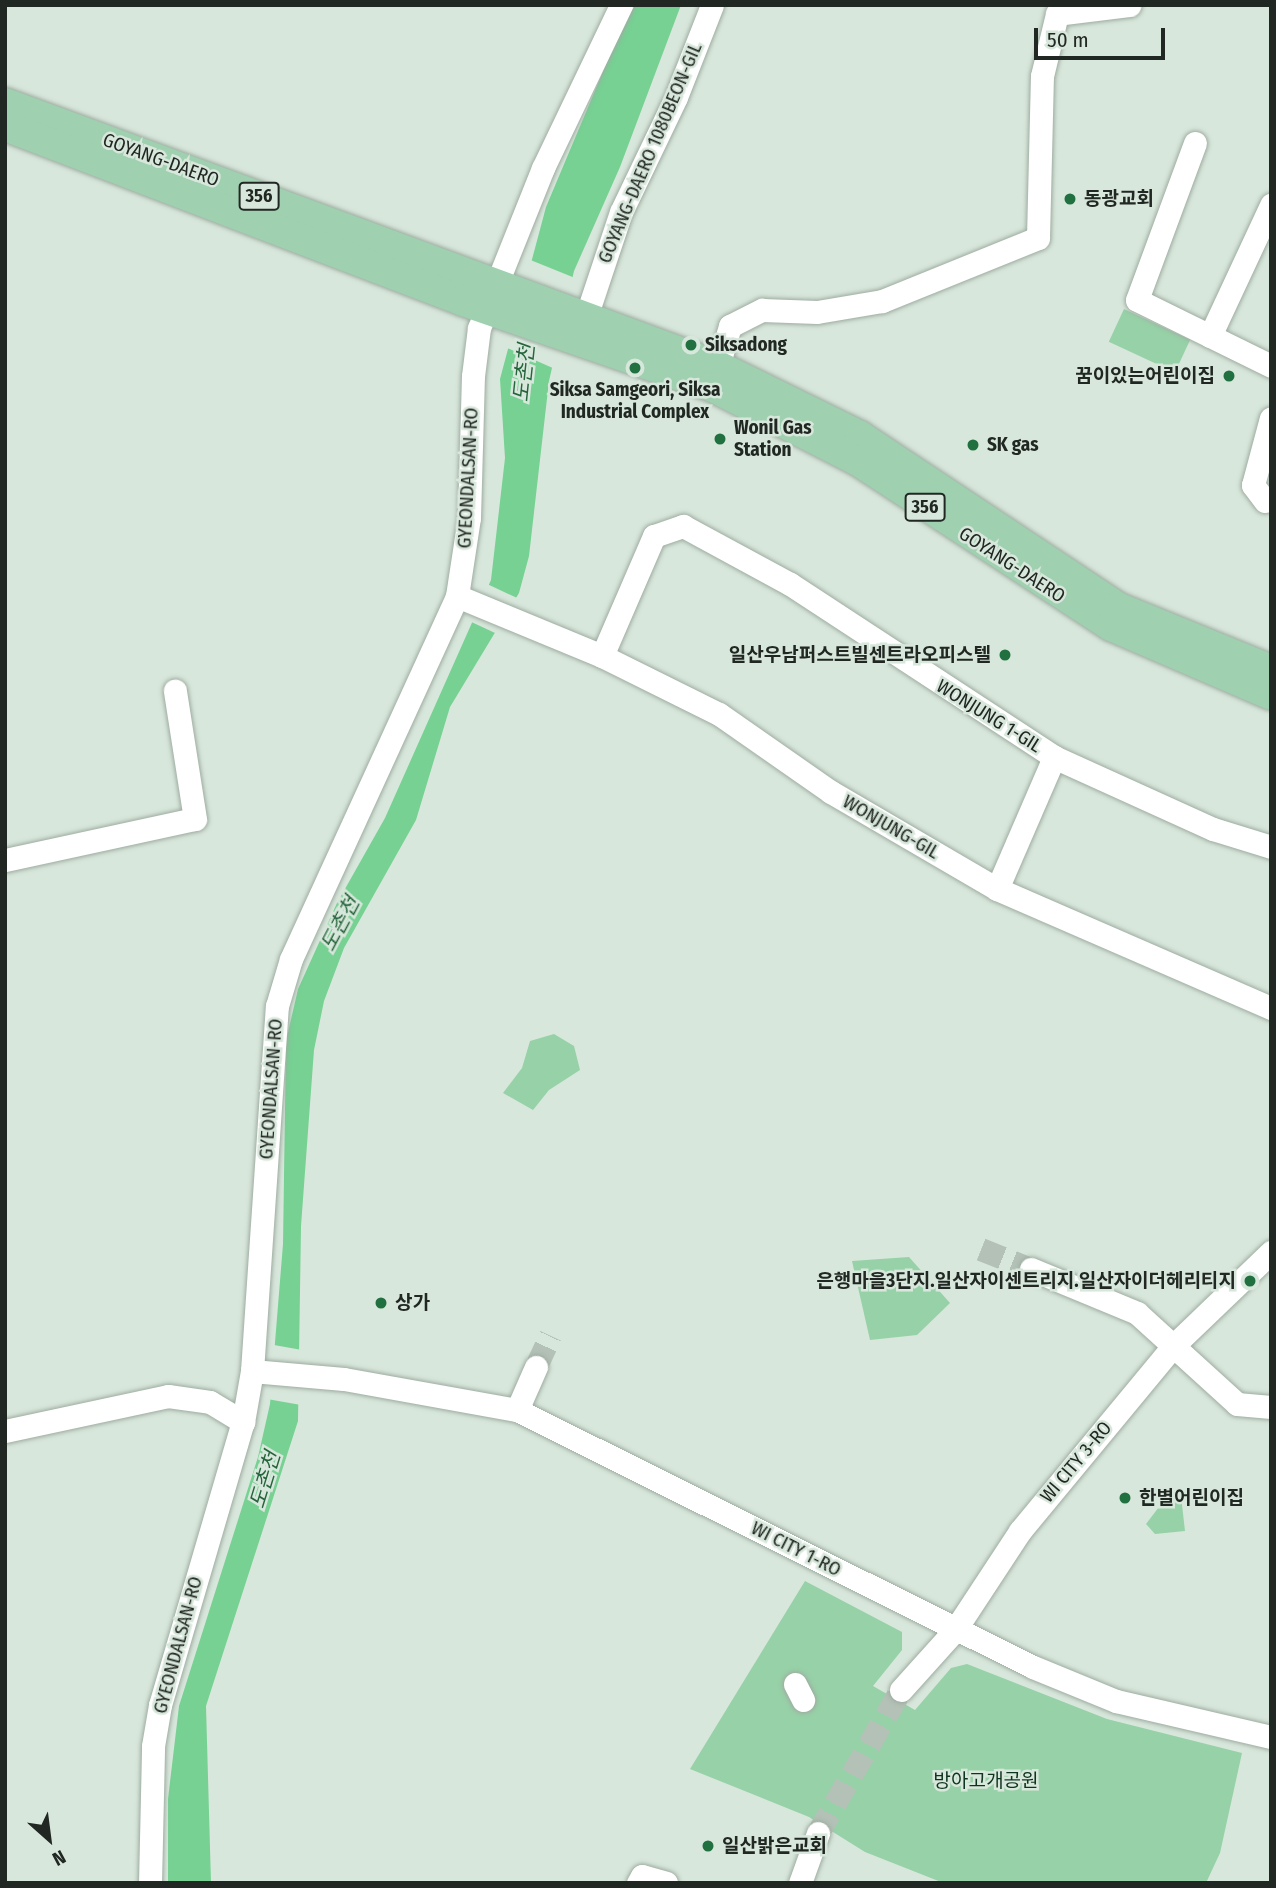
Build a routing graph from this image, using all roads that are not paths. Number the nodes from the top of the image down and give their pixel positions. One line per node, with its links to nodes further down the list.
1 (621, 5): 7 (street, GYEONDALSAN-RO)
2 (712, 5): 8 (street, GOYANG-DAERO 1080BEON-GIL)
3 (1129, 5): 10 (street)
4 (6, 108): 7 (main road, GOYANG-DAERO / 356)
5 (1195, 143): 9 (street)
6 (1271, 205): 9 (street)
7 (500, 299): 8 (main road, 356); 14 (street, GYEONDALSAN-RO)
8 (577, 327): 10 (main road, GOYANG-DAERO); 18 (main road, GOYANG-DAERO / 356)
9 (1210, 336): 11 (street)
10 (718, 366): 16 (main road, GOYANG-DAERO)
11 (1271, 366)
12 (1271, 418): 13 (street)
13 (1265, 501)
14 (464, 598): 15 (street, WONJUNG-GIL); 28 (street, GYEONDALSAN-RO)
15 (602, 656): 19 (street, WONJUNG 1-GIL); 22 (street, WONJUNG-GIL)
16 (1271, 670)
17 (175, 691): 21 (street)
18 (1271, 695)
19 (1054, 757): 20 (street, WONJUNG 1-GIL); 22 (street)
20 (1271, 847)
21 (5, 860)
22 (997, 889): 23 (street, WONJUNG-GIL)
23 (1271, 1008)
24 (1271, 1252): 26 (street, WI CITY 3-RO)
25 (1031, 1269): 26 (street)
26 (1173, 1346): 29 (street); 33 (street, WI CITY 3-RO)
27 (536, 1367): 30 (street)
28 (259, 1372): 30 (street, WI CITY 1-RO); 31 (street, GYEONDALSAN-RO)
29 (1269, 1405)
30 (517, 1410): 33 (street, WI CITY 1-RO)
31 (243, 1422): 32 (street); 37 (street, GYEONDALSAN-RO)
32 (5, 1431)
33 (955, 1630): 34 (street, WI CITY 3-RO); 35 (street, WI CITY 1-RO)
34 (901, 1690)
35 (1271, 1737)
36 (818, 1833): 40 (street)
37 (150, 1883)
38 (638, 1883): 39 (street)
39 (666, 1883)
40 (800, 1883)

